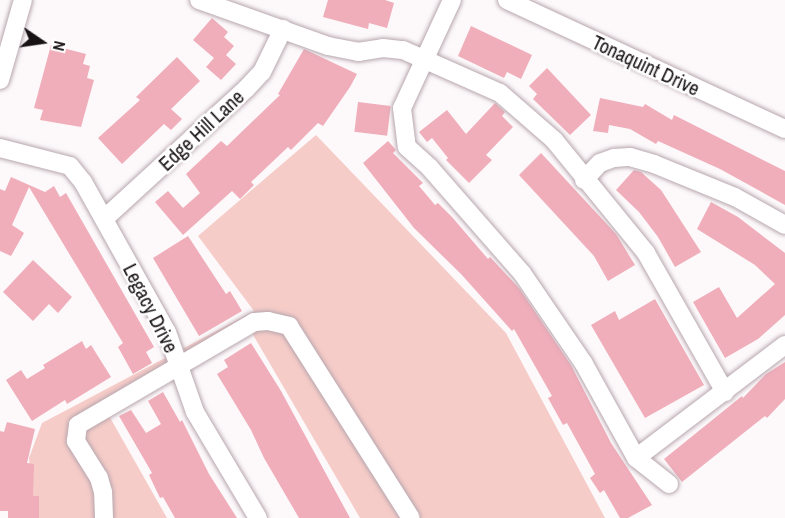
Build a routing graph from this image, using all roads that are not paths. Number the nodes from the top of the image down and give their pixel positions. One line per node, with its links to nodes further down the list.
1 (23, 0): 7 (street)
2 (199, 0): 5 (street)
3 (452, 0): 6 (street)
4 (507, 0): 8 (street, Tonaquint Drive)
5 (283, 29): 6 (street); 11 (street, Edge Hill Lane)
6 (424, 57): 10 (street); 16 (street)
7 (0, 80)
8 (785, 129)
9 (0, 148): 11 (street, Legacy Drive)
10 (584, 180): 12 (street); 15 (street)
11 (104, 219): 14 (street, Legacy Drive)
12 (785, 225)
13 (785, 345): 15 (street)
14 (179, 366): 18 (street); 19 (street, Legacy Drive); 20 (street)
15 (725, 392): 16 (street)
16 (636, 458): 17 (street)
17 (669, 484)
18 (104, 518)
19 (258, 518)
20 (411, 518)

